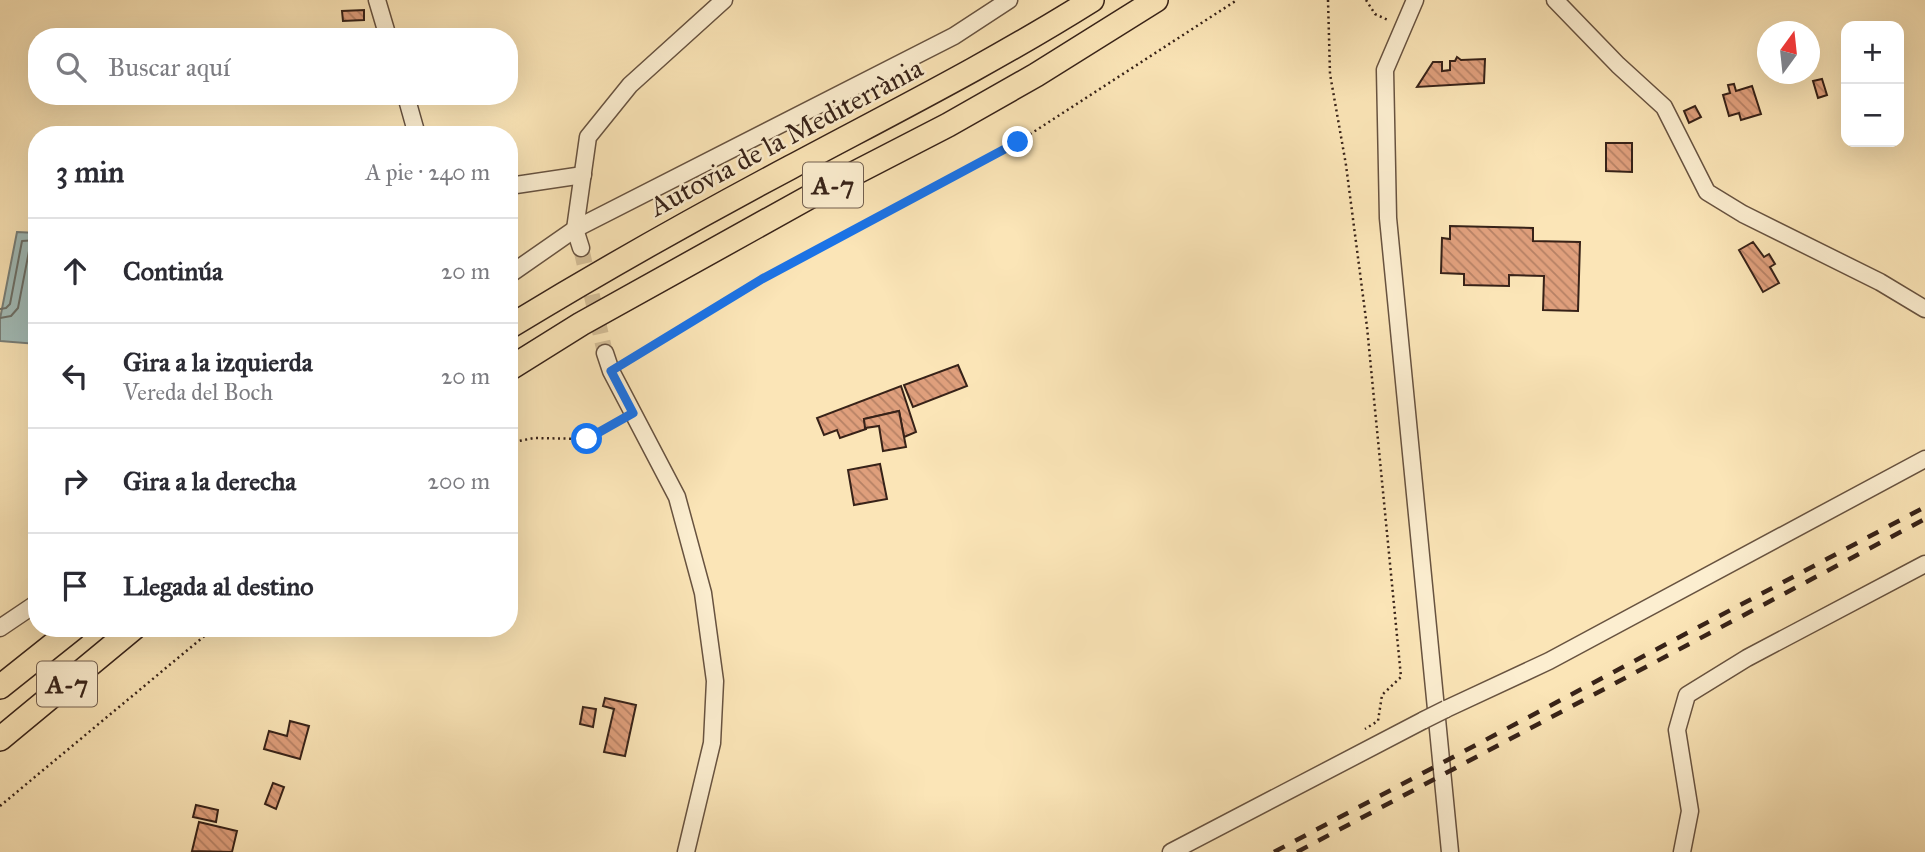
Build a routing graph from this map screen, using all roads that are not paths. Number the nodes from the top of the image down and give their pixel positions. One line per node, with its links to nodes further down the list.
1 (377, 0): 8 (street)
2 (724, 0): 11 (street)
3 (1009, 0): 13 (street)
4 (1092, 0): 17 (highway, Autovia de la Mediterrània / A-7)
5 (1156, 0): 19 (highway, A-7)
6 (1415, 0): 30 (street)
7 (1555, 0): 16 (street)
8 (385, 28)
9 (409, 105): 10 (street)
10 (414, 126)
11 (583, 175): 12 (street); 13 (street)
12 (518, 185)
13 (575, 229): 14 (street); 15 (street)
14 (580, 248)
15 (518, 269)
16 (1925, 309)
17 (518, 322)
18 (605, 353): 28 (street)
19 (518, 364)
20 (1925, 458): 29 (street, bridge)
21 (1925, 564): 31 (street)
22 (28, 609): 23 (street)
23 (0, 628)
24 (63, 637): 26 (highway, A-7)
25 (123, 637): 27 (highway, A-7)
26 (0, 687)
27 (0, 739)
28 (686, 852)
29 (1171, 852)
30 (1450, 852)
31 (1682, 852)

